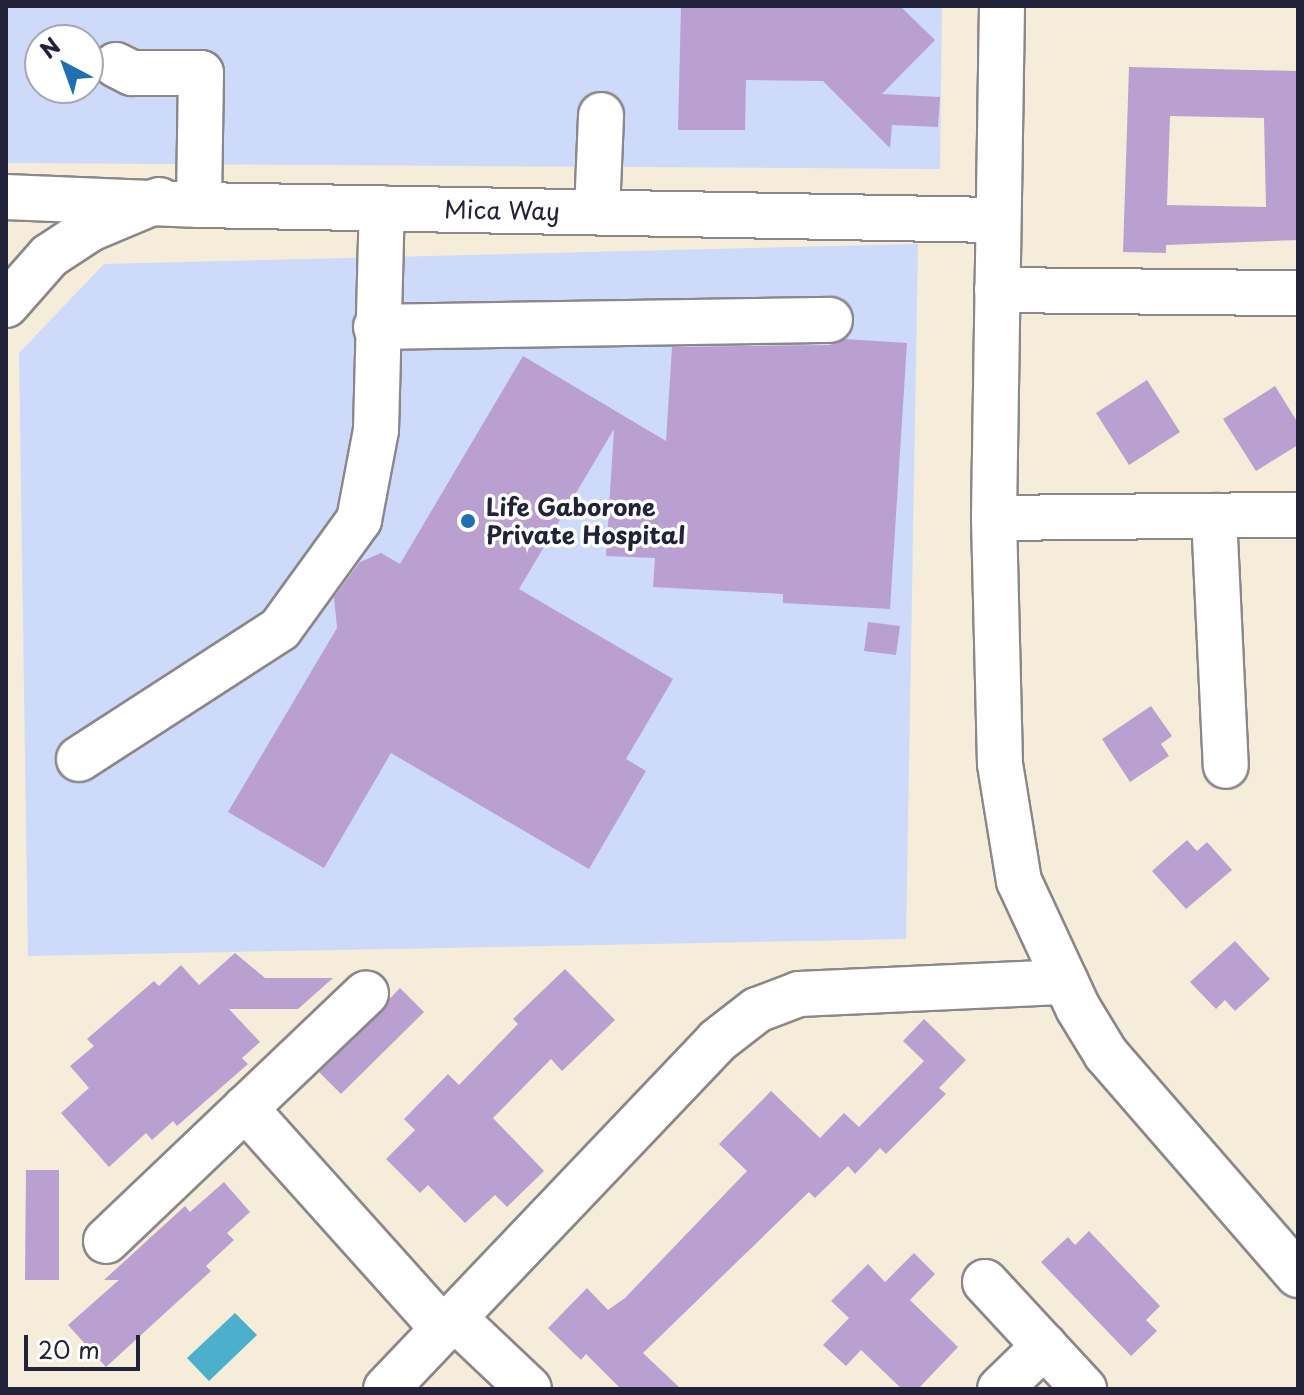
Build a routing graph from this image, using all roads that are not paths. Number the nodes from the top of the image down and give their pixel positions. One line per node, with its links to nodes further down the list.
1 (1002, 6): 8 (street)
2 (116, 65): 5 (street)
3 (601, 115): 7 (street)
4 (6, 197): 5 (street, Mica Way)
5 (179, 203): 6 (street, Mica Way); 11 (street)
6 (382, 208): 7 (street, Mica Way); 13 (street)
7 (597, 212): 8 (street, Mica Way)
8 (998, 220): 9 (street)
9 (997, 290): 10 (street); 16 (street)
10 (1298, 293)
11 (6, 305)
12 (830, 320): 13 (street)
13 (376, 327): 17 (street)
14 (1298, 515): 15 (street)
15 (1214, 516): 16 (street); 18 (street)
16 (994, 518): 19 (street)
17 (79, 759)
18 (1226, 766)
19 (1066, 982): 23 (street); 25 (street)
20 (366, 993): 21 (street)
21 (245, 1108): 22 (street); 25 (street)
22 (106, 1241)
23 (1298, 1275)
24 (985, 1282): 26 (street)
25 (448, 1324): 27 (street); 28 (street)
26 (1044, 1346): 29 (street); 30 (street)
27 (386, 1389)
28 (529, 1389)
29 (1000, 1389)
30 (1084, 1389)

